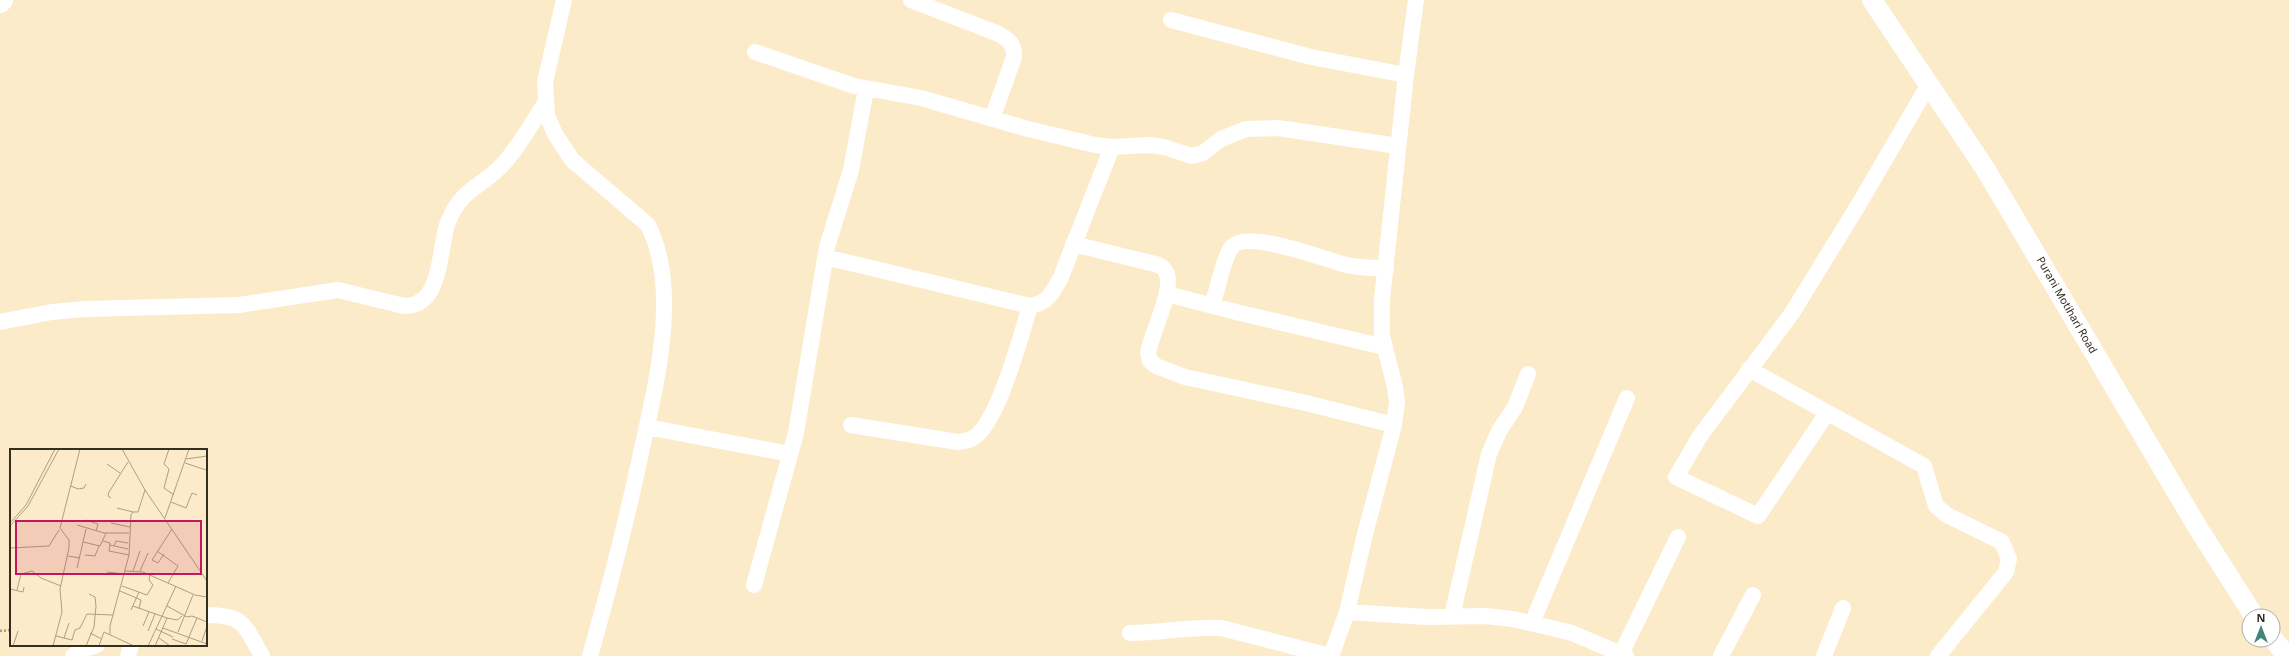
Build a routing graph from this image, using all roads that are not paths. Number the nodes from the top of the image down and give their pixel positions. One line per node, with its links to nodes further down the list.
1 (2, 0): 6 (highway)
2 (564, 0): 12 (street)
3 (911, 0): 13 (street)
4 (1416, 0): 9 (street)
5 (1872, 0): 10 (main road, Purani Motihari Road)
6 (0, 2)
7 (1171, 20): 9 (street)
8 (755, 52): 11 (street)
9 (1406, 75): 15 (street)
10 (1929, 84): 24 (street); 36 (main road, Purani Motihari Road)
11 (866, 89): 13 (street); 17 (street)
12 (545, 103): 22 (street); 30 (street)
13 (992, 118): 14 (street)
14 (1112, 146): 15 (street); 16 (street)
15 (1398, 146): 18 (street)
16 (1073, 244): 19 (street); 20 (street)
17 (825, 257): 20 (street); 31 (street)
18 (1386, 268): 21 (street); 23 (street)
19 (1167, 294): 21 (street); 29 (street)
20 (1030, 306): 28 (street)
21 (1212, 306): 23 (street)
22 (0, 322)
23 (1384, 346): 29 (street)
24 (1748, 369): 27 (street); 27 (street)
25 (1528, 374): 39 (street)
26 (1627, 398): 40 (street)
27 (1827, 413): 53 (street)
28 (851, 425)
29 (1394, 425): 37 (street)
30 (647, 427): 31 (street); 49 (street)
31 (790, 454): 33 (street)
32 (1678, 537): 45 (street)
33 (754, 585)
34 (1753, 595): 51 (street)
35 (1843, 608): 52 (street)
36 (2249, 608)
37 (1347, 612): 39 (street); 50 (street)
38 (207, 616): 48 (street)
39 (1452, 616): 40 (street)
40 (1532, 623): 45 (street)
41 (1130, 634): 50 (street)
42 (94, 646): 46 (street)
43 (131, 646): 47 (street)
44 (2280, 648): 54 (main road)
45 (1624, 655)
46 (73, 656)
47 (128, 656)
48 (262, 656)
49 (590, 656)
50 (1330, 656)
51 (1721, 656)
52 (1824, 656)
53 (1938, 656)
54 (2287, 656)

